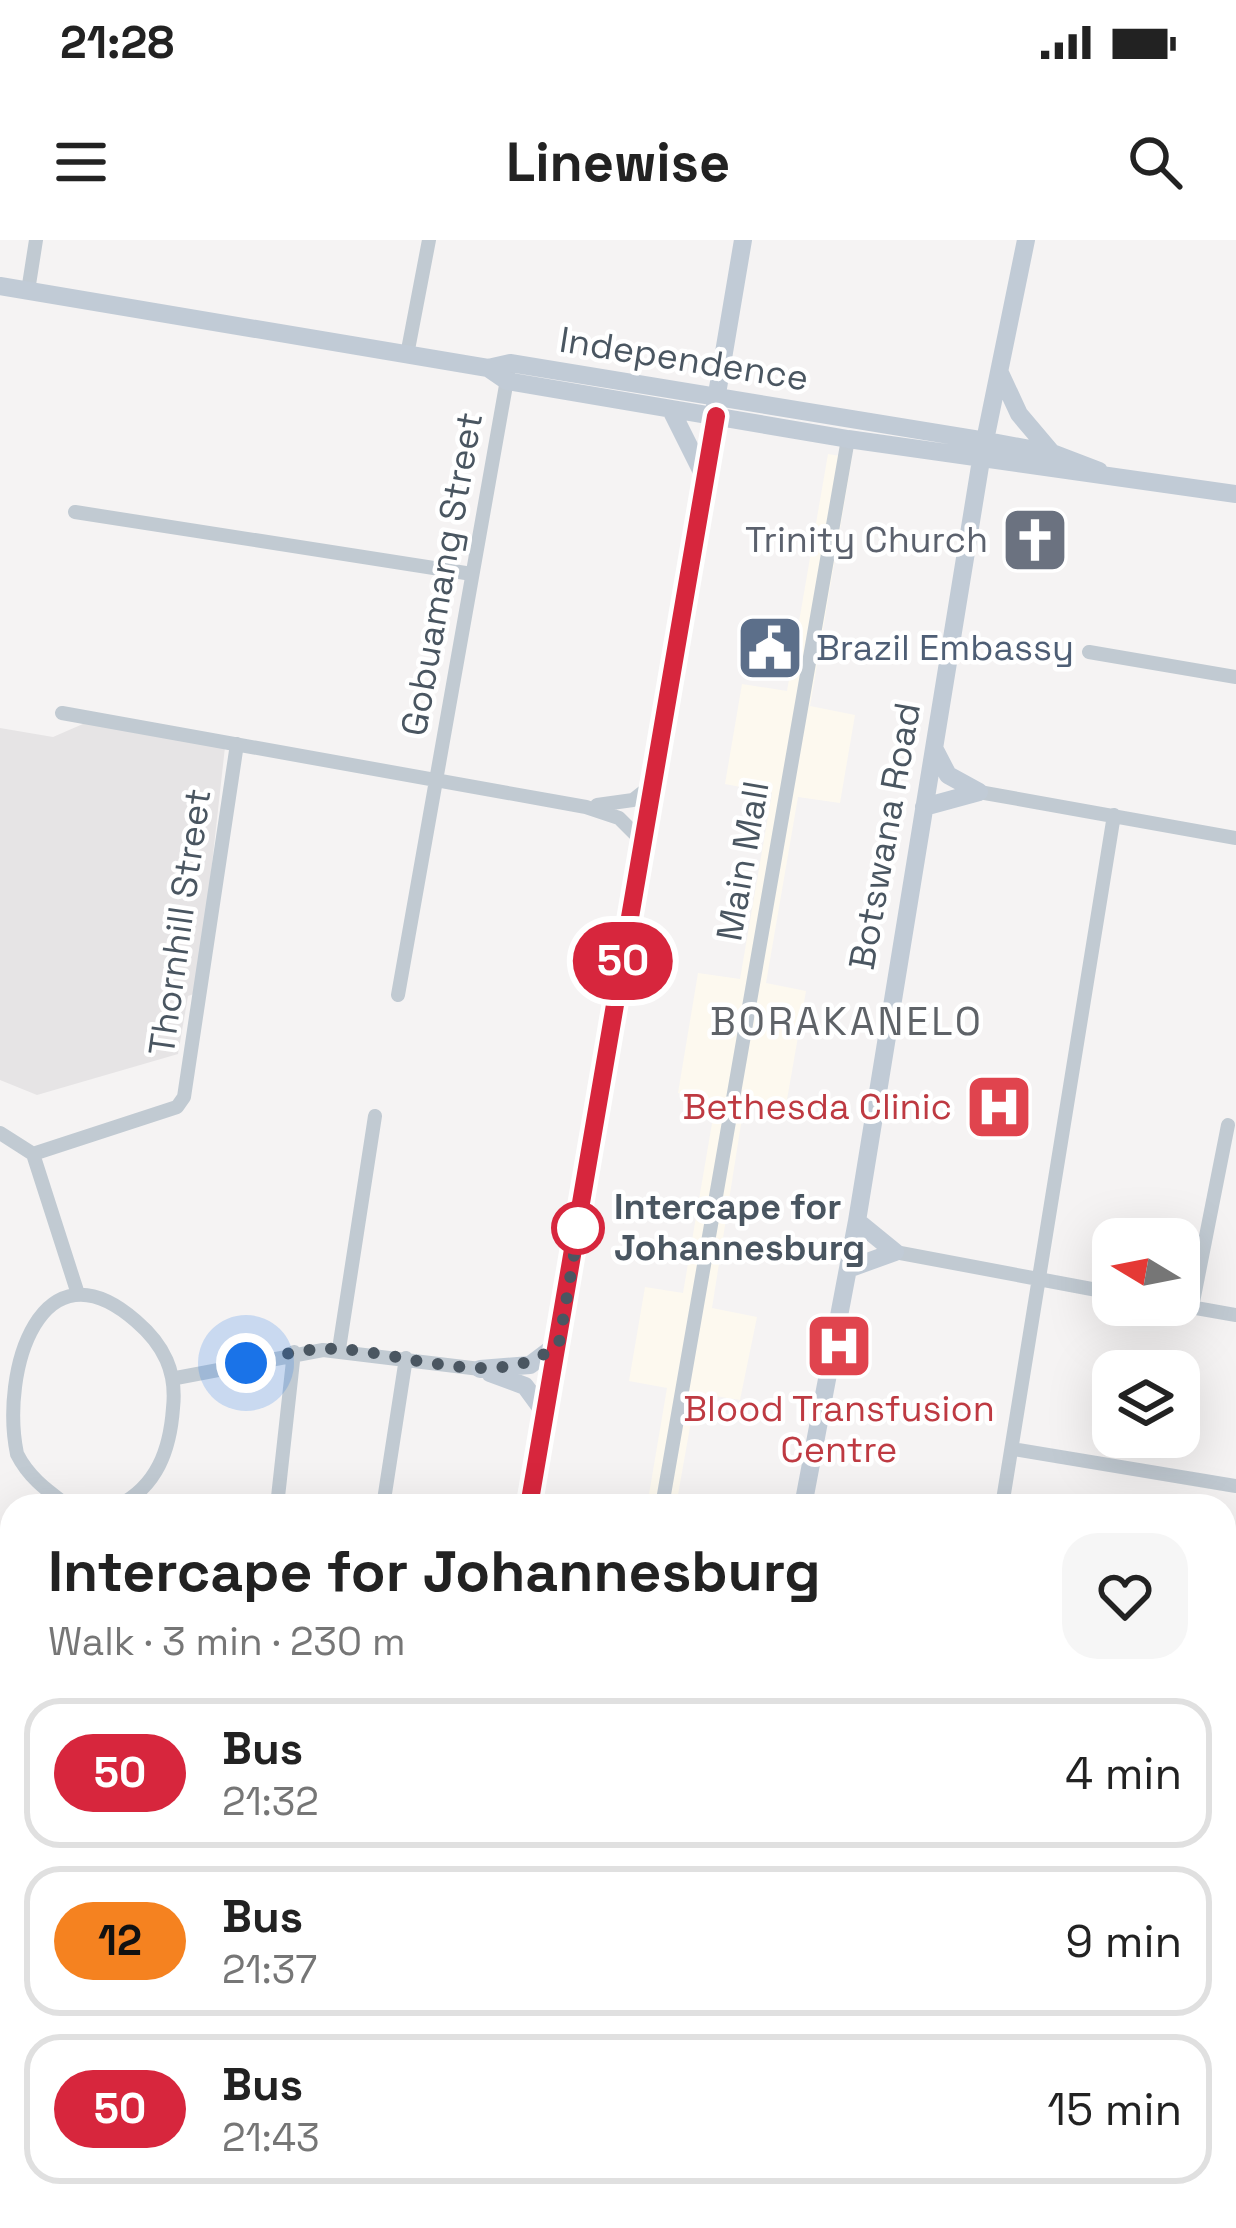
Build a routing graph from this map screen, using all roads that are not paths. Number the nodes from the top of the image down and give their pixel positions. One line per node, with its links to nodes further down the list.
1 (36, 240): 6 (street)
2 (428, 240): 7 (street)
3 (743, 240): 10 (main road)
4 (1026, 240): 9 (main road, Botswana Road)
5 (0, 286): 6 (main road)
6 (28, 291): 7 (main road)
7 (406, 355): 8 (main road, Independence)
8 (508, 372): 10 (main road, Independence); 11 (main road, Independence); 19 (street, Gobuamang Street)
9 (1000, 373): 13 (main road, Botswana Road); 14 (main road)
10 (717, 407): 11 (main road, Independence); 12 (main road, Independence); 13 (main road, Independence); 16 (main road)
11 (671, 410): 16 (main road)
12 (848, 440): 13 (main road, Independence); 62 (street, Main Mall)
13 (983, 450): 14 (main road, Independence); 15 (main road); 24 (main road, Botswana Road)
14 (1052, 453): 15 (main road, Independence)
15 (1099, 471): 17 (main road)
16 (704, 476): 26 (main road)
17 (1236, 494)
18 (75, 512): 19 (street)
19 (472, 574): 25 (street, Gobuamang Street)
20 (1089, 652): 21 (street)
21 (1236, 677)
22 (62, 713): 23 (street)
23 (237, 744): 25 (street); 37 (street, Thornhill Street)
24 (934, 750): 27 (main road); 29 (main road, Botswana Road)
25 (436, 778): 28 (street); 33 (street, Gobuamang Street)
26 (653, 784): 28 (street); 32 (main road)
27 (979, 792): 29 (main road); 30 (street)
28 (586, 807): 32 (street)
29 (924, 808): 38 (main road, Botswana Road)
30 (1114, 815): 31 (street); 42 (street)
31 (1236, 838)
32 (643, 842): 47 (main road)
33 (398, 995)
34 (376, 1116): 48 (street)
35 (1228, 1124): 39 (street)
36 (0, 1133): 37 (street)
37 (33, 1154): 44 (street)
38 (856, 1221): 40 (main road); 41 (main road, Botswana Road)
39 (1200, 1243)
40 (895, 1252): 41 (main road); 42 (street)
41 (848, 1269): 63 (main road, Botswana Road)
42 (1036, 1279): 43 (street); 55 (street)
43 (1092, 1289)
44 (78, 1294): 52 (street); 54 (street)
45 (1200, 1309): 46 (street)
46 (1236, 1315)
47 (559, 1343): 51 (main road); 53 (main road)
48 (339, 1349): 49 (street); 50 (street)
49 (294, 1352): 52 (street); 59 (street)
50 (406, 1358): 51 (street); 60 (street)
51 (480, 1369): 53 (main road)
52 (176, 1378): 58 (street)
53 (547, 1416): 61 (main road)
54 (4, 1419): 57 (street)
55 (1013, 1449): 56 (street); 64 (street)
56 (1236, 1486)
57 (52, 1494)
58 (140, 1494)
59 (278, 1494)
60 (385, 1494)
61 (531, 1494)
62 (664, 1494)
63 (805, 1494)
64 (1004, 1494)

